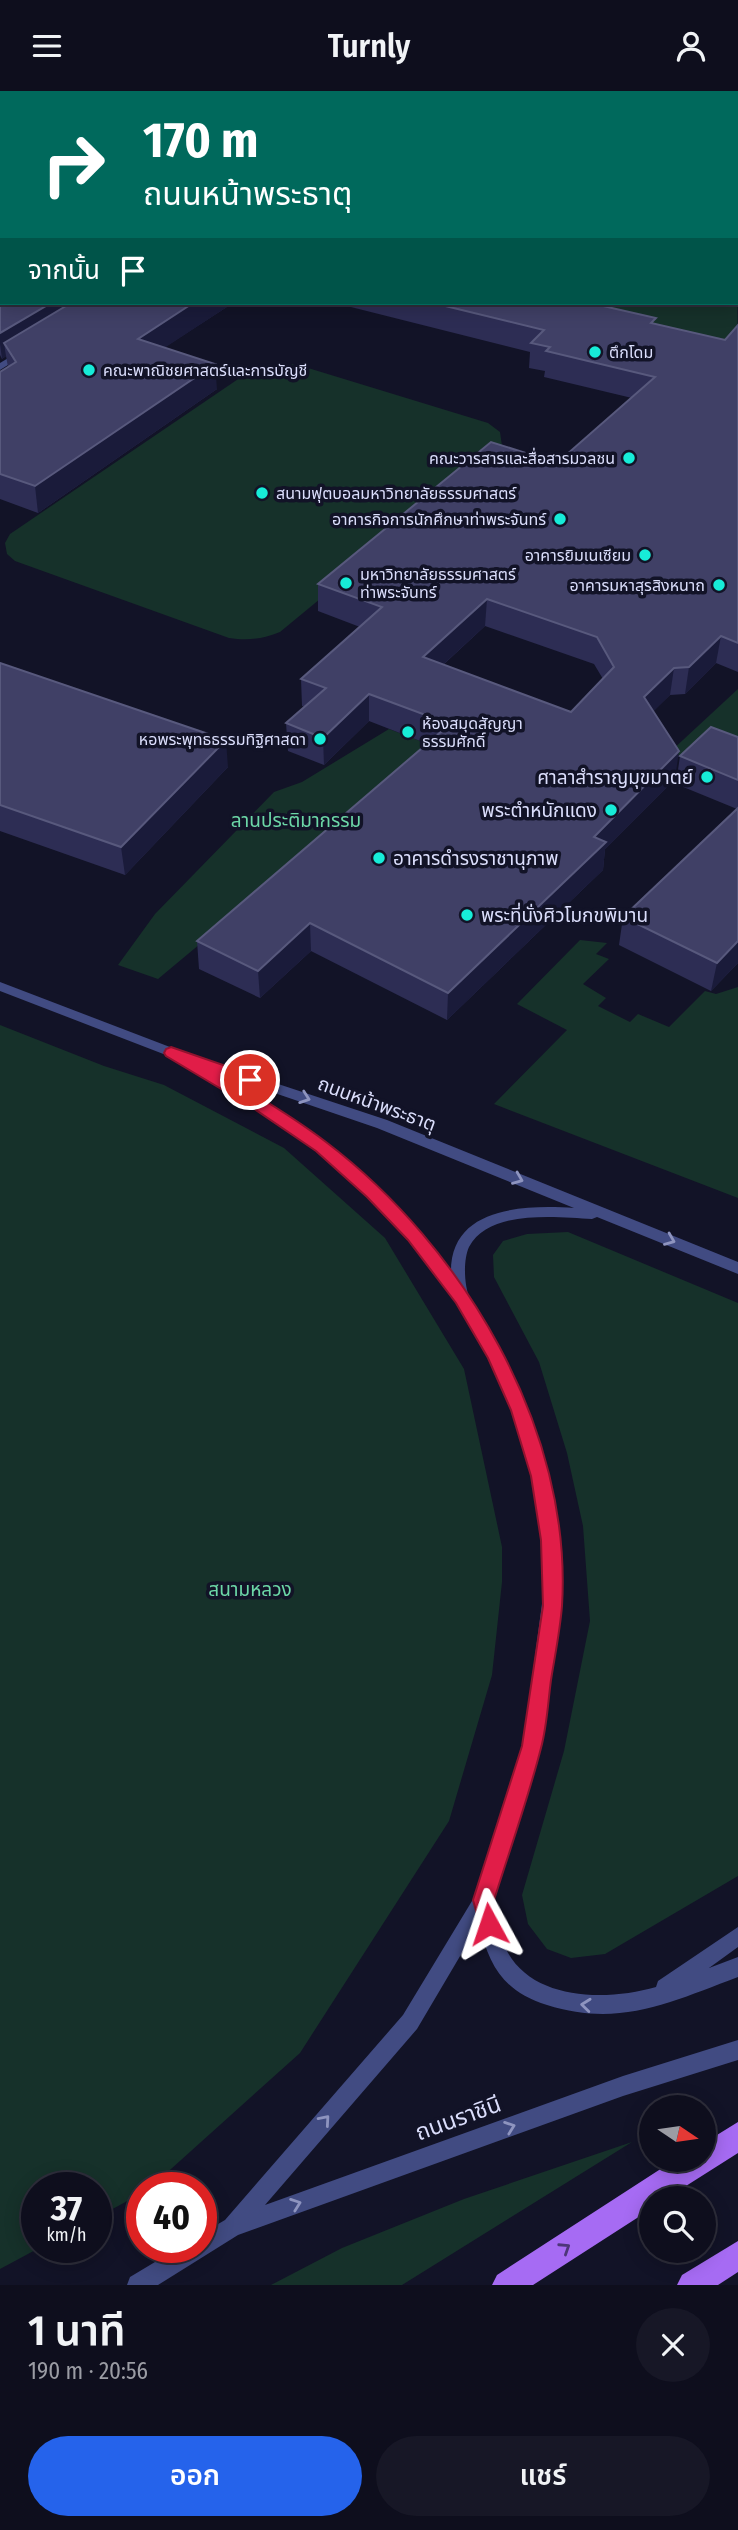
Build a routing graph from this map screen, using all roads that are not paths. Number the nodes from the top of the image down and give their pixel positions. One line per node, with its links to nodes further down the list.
1 (35, 346): 2 (street)
2 (0, 367)
3 (0, 986): 4 (street, ถนนหน้าพระธาตุ)
4 (171, 1053): 5 (street, ถนนหน้าพระธาตุ, one-way to 5); 7 (street)
5 (607, 1215): 6 (street, ถนนหน้าพระธาตุ, one-way to 6); 7 (street)
6 (738, 1268)
7 (462, 1298): 8 (street)
8 (484, 1900): 11 (street, one-way to 8); 16 (street, one-way to 8)
9 (738, 1936): 11 (street)
10 (738, 1968): 11 (street)
11 (653, 1997)
12 (738, 2050): 16 (street, ถนนราชินี, one-way to 12)
13 (738, 2136): 14 (main road)
14 (716, 2150)
15 (683, 2172): 21 (main road, one-way to 15)
16 (232, 2227): 17 (street, ถนนราชินี)
17 (217, 2236)
18 (738, 2255): 22 (main road)
19 (174, 2263): 20 (street, ถนนราชินี)
20 (138, 2285)
21 (507, 2285)
22 (692, 2285)

